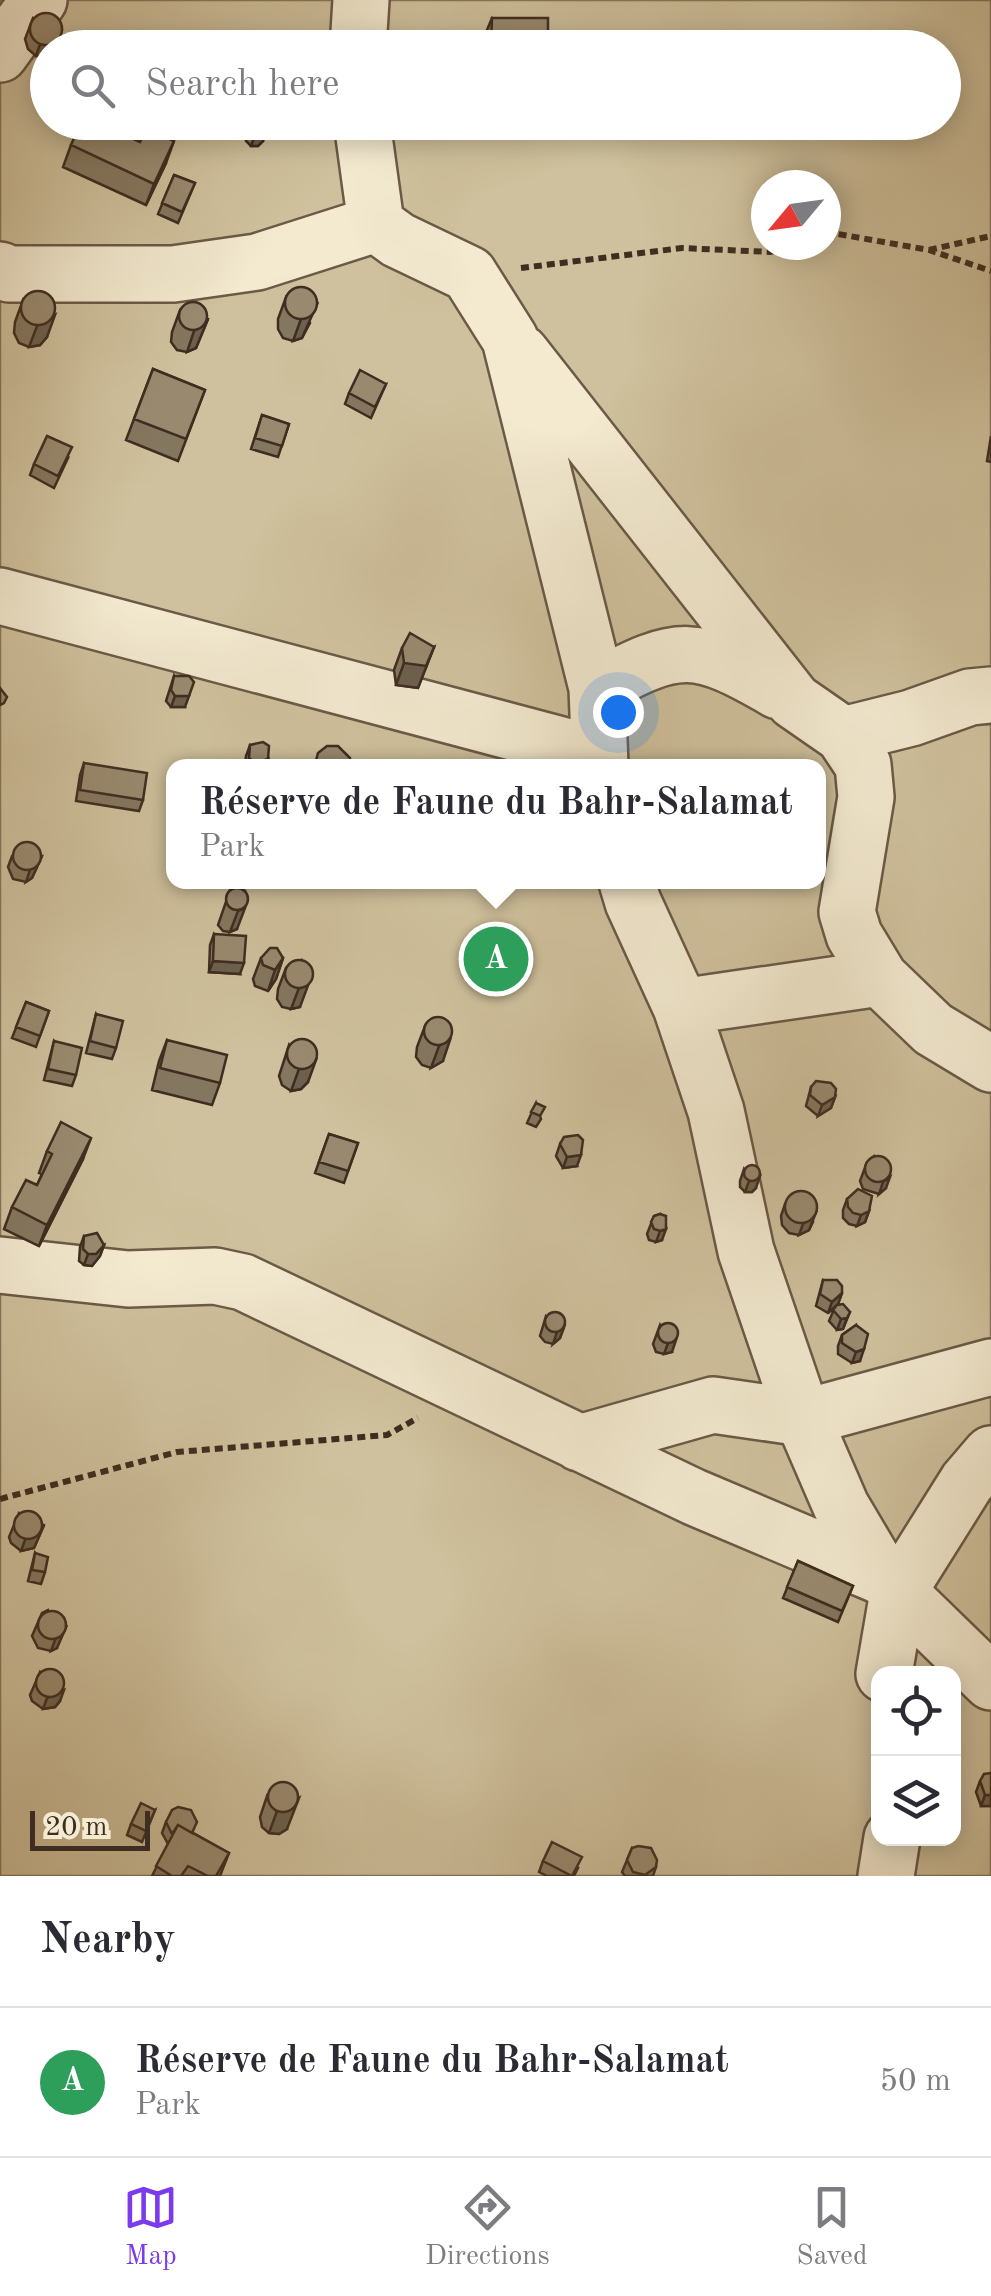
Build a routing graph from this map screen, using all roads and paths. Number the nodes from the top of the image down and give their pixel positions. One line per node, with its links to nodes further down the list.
1 (39, 0): 4 (street)
2 (361, 0): 3 (street)
3 (359, 30)
4 (0, 54)
5 (364, 140): 6 (street)
6 (376, 224): 11 (street); 13 (street)
7 (841, 235): 9 (path)
8 (991, 236): 9 (path)
9 (928, 250): 12 (path)
10 (751, 251): 13 (path)
11 (0, 270)
12 (991, 271)
13 (468, 274): 14 (street)
14 (510, 339): 16 (street); 18 (street)
15 (0, 596): 20 (street)
16 (597, 688): 18 (street); 21 (street)
17 (991, 696): 19 (street)
18 (794, 701): 19 (street)
19 (843, 735): 23 (street)
20 (592, 759)
21 (599, 759)
22 (629, 889): 24 (street)
23 (880, 978): 24 (street); 25 (street)
24 (681, 1008): 29 (street)
25 (991, 1064)
26 (0, 1266): 28 (street)
27 (991, 1366): 29 (street)
28 (470, 1390): 30 (street); 32 (path)
29 (803, 1418): 30 (street); 33 (street)
30 (580, 1444): 33 (street)
31 (991, 1454): 33 (street)
32 (0, 1499)
33 (890, 1584): 34 (street); 35 (street)
34 (885, 1666)
35 (991, 1682)
36 (891, 1846): 37 (street)
37 (886, 1876)

